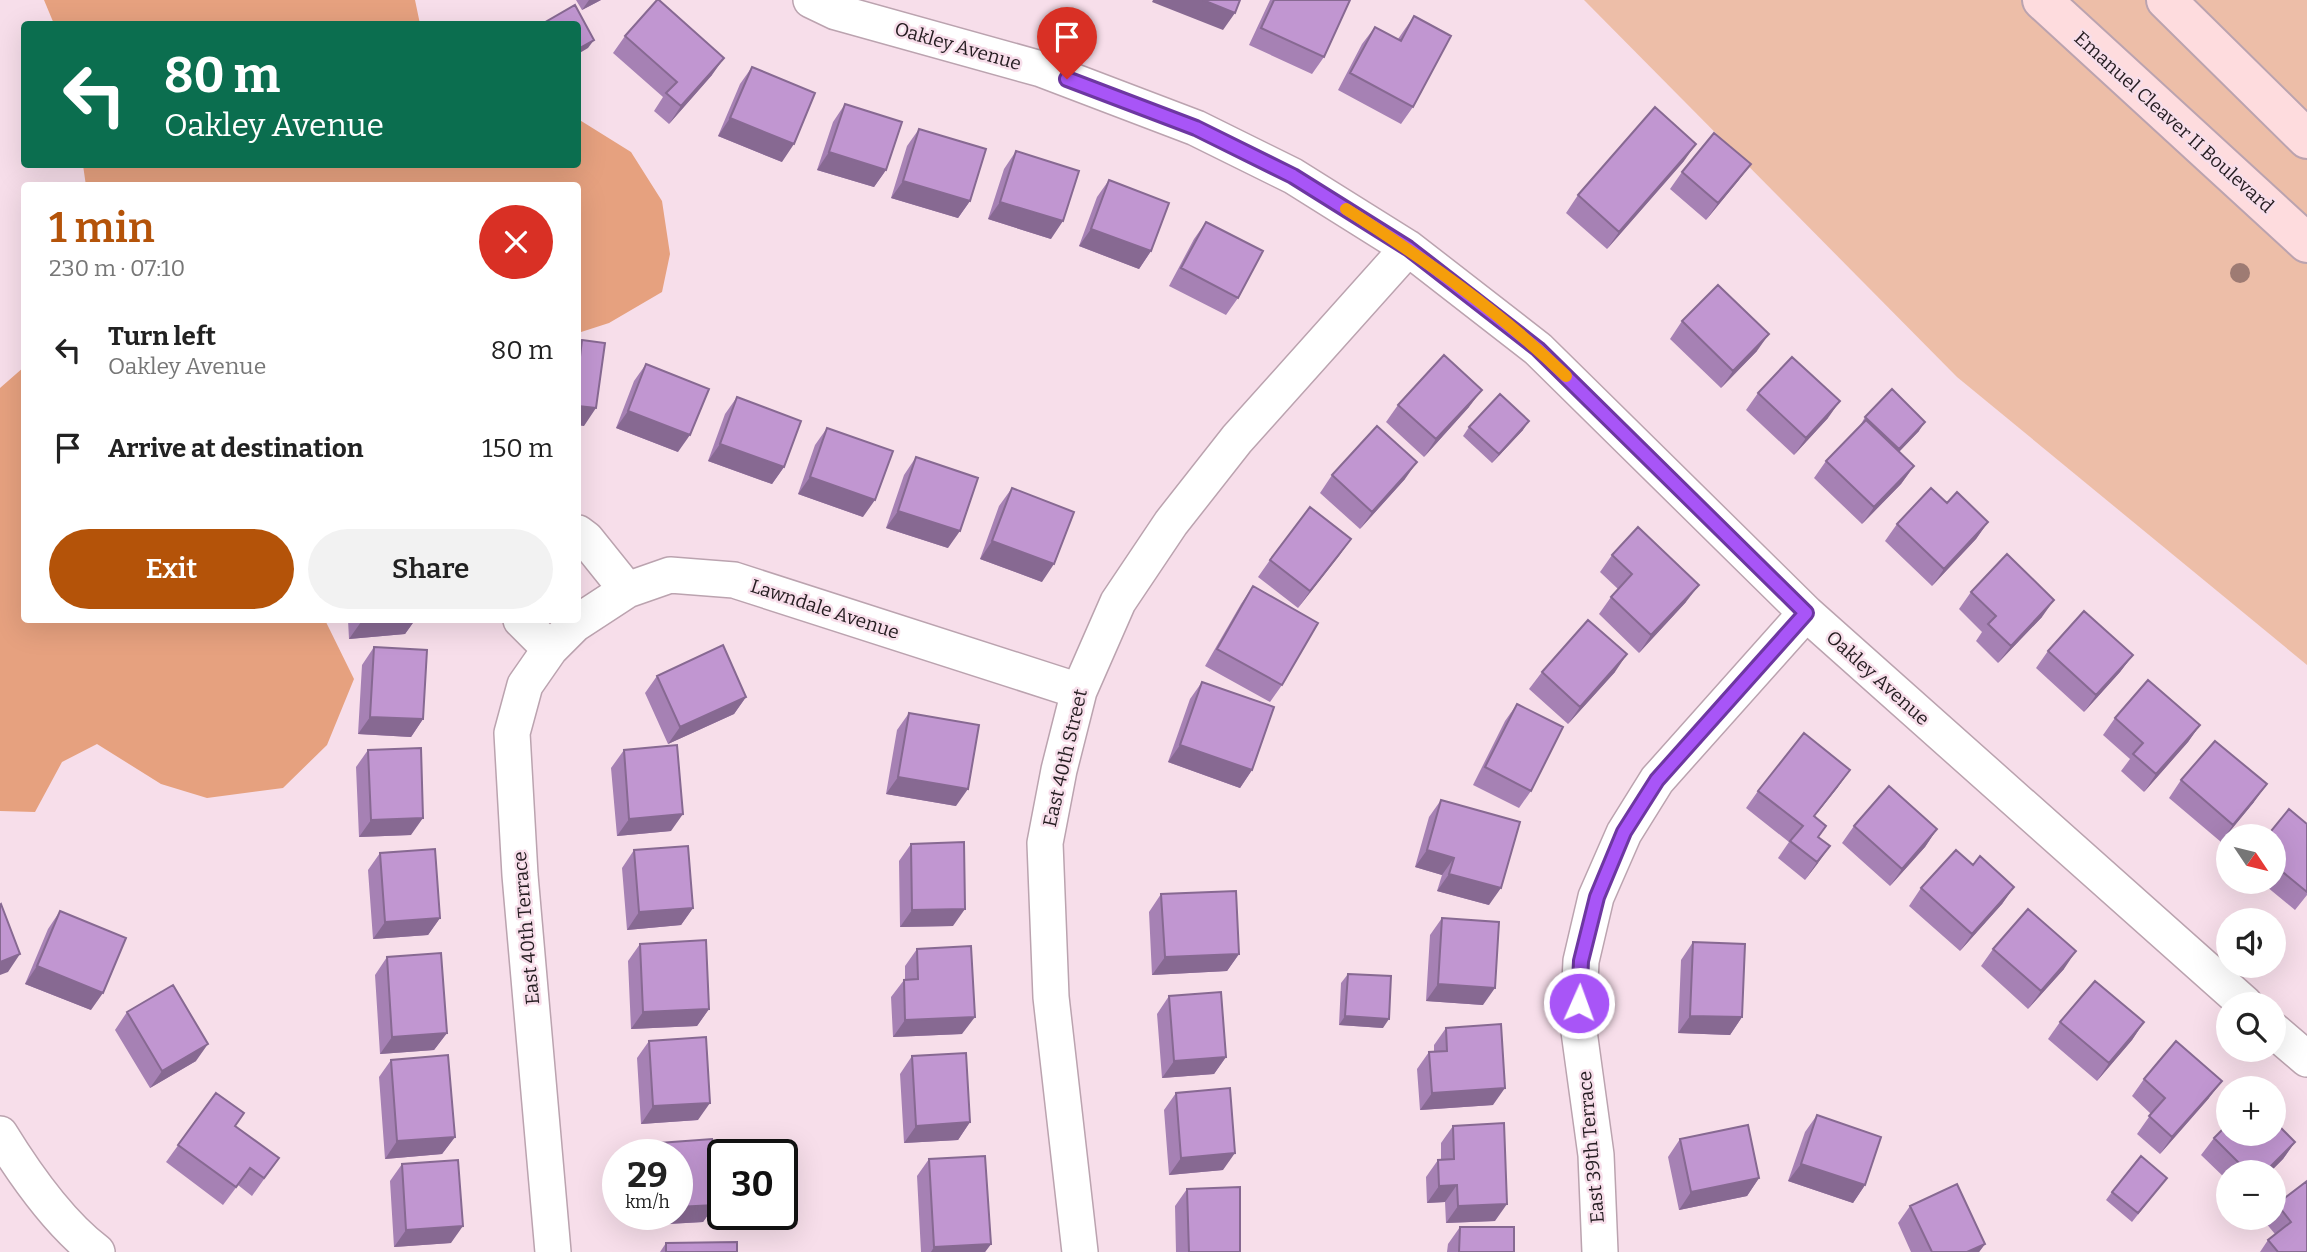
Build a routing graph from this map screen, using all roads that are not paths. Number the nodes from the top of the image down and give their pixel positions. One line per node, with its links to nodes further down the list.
1 (811, 0): 6 (street, Oakley Avenue)
2 (2042, 0): 5 (main road, Emanuel Cleaver II Boulevard)
3 (2166, 0): 4 (main road)
4 (2307, 139)
5 (2307, 243)
6 (1408, 248): 9 (street, Oakley Avenue); 14 (street, East 40th Street)
7 (581, 535): 8 (street)
8 (627, 590): 10 (street, Lawndale Avenue); 14 (street, Lawndale Avenue)
9 (1806, 613): 15 (street, Oakley Avenue); 22 (street, East 39th Terrace)
10 (581, 620)
11 (524, 623): 13 (street)
12 (575, 624): 13 (street, East 40th Terrace)
13 (550, 649): 20 (street, East 40th Terrace)
14 (1079, 691): 21 (street, East 40th Street)
15 (2232, 992)
16 (2286, 1041): 17 (street)
17 (2307, 1059)
18 (0, 1134): 19 (street)
19 (97, 1252)
20 (553, 1252)
21 (1080, 1252)
22 (1600, 1252)

